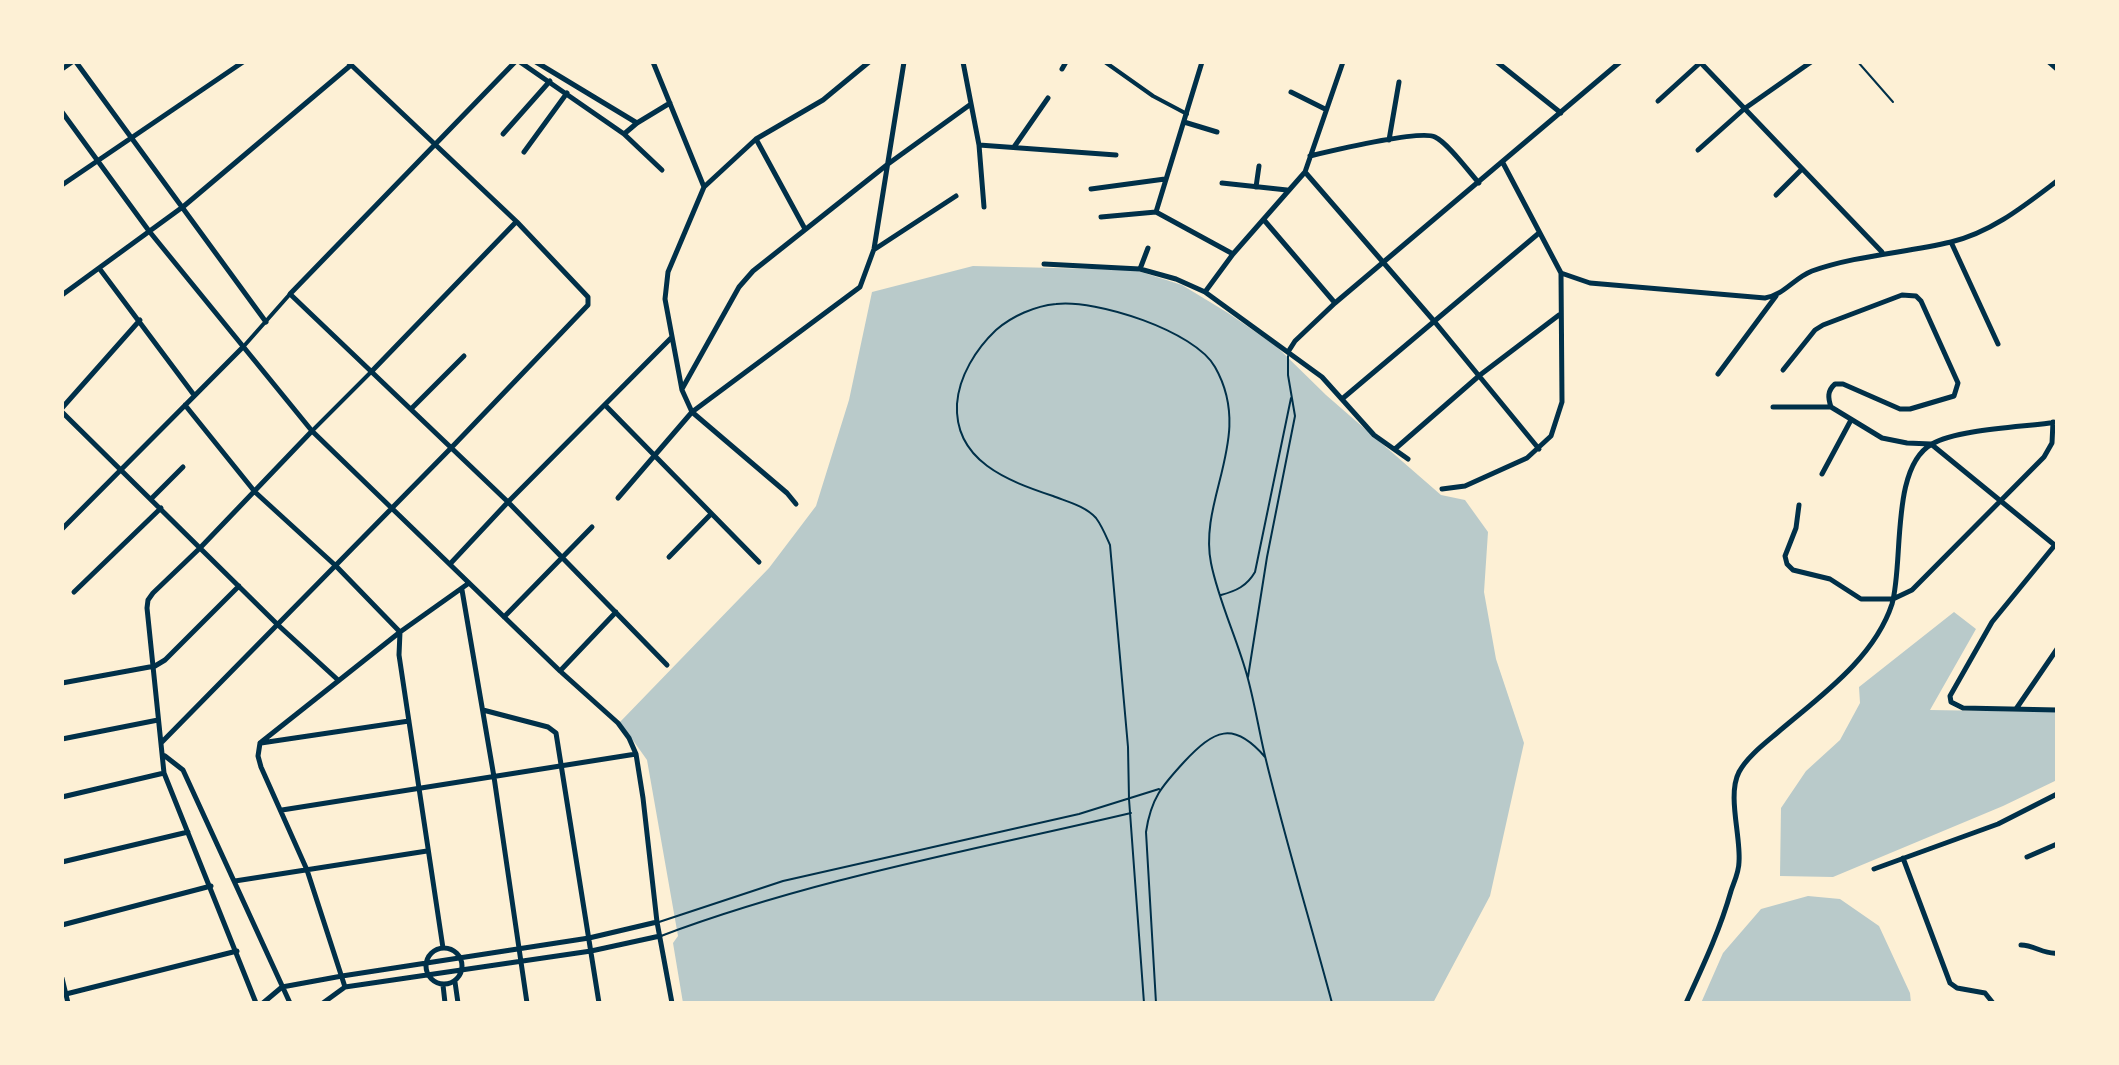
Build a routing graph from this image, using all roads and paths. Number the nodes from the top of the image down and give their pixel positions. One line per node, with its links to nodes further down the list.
1 (74, 62): 20 (street); 44 (street)
2 (243, 62): 44 (street)
3 (518, 62): 23 (street); 48 (street)
4 (536, 62): 27 (street)
5 (653, 62): 31 (street)
6 (869, 62): 45 (street)
7 (904, 62): 56 (street)
8 (963, 62): 32 (street)
9 (1066, 62): 21 (street)
10 (1105, 62): 38 (street)
11 (1202, 62): 38 (street)
12 (1343, 62): 34 (street)
13 (1497, 62): 37 (street)
14 (1620, 62): 37 (street)
15 (1700, 62): 29 (street); 35 (street)
16 (1811, 62): 35 (street)
17 (1858, 62): 30 (lane)
18 (2049, 62): 22 (street)
19 (350, 64): 48 (street); 72 (street)
20 (62, 69)
21 (1062, 69)
22 (2057, 69)
23 (550, 81): 26 (street); 42 (street)
24 (1399, 82): 46 (street)
25 (1291, 92): 34 (street)
26 (567, 93): 33 (street); 51 (street)
27 (593, 96): 33 (street); 40 (street)
28 (1048, 98): 49 (street)
29 (1658, 101)
30 (1893, 102)
31 (670, 103): 40 (street); 66 (street)
32 (971, 104): 47 (street); 56 (street)
33 (585, 106): 43 (street)
34 (1325, 109): 53 (street)
35 (1744, 109): 50 (street); 58 (street)
36 (62, 112): 54 (street)
37 (1561, 113): 55 (street)
38 (1187, 114): 39 (street)
39 (1184, 122): 41 (street); 61 (street)
40 (637, 123): 43 (street)
41 (1217, 132)
42 (503, 134)
43 (624, 134): 59 (street)
44 (132, 139): 54 (street); 72 (street)
45 (756, 139): 66 (street); 78 (street)
46 (1389, 140): 53 (street); 64 (street)
47 (979, 145): 49 (street); 73 (street)
48 (435, 146): 77 (street); 92 (street)
49 (1013, 148): 52 (street)
50 (1698, 150)
51 (524, 152)
52 (1116, 155)
53 (1310, 156): 60 (street)
54 (99, 160): 65 (street); 79 (street)
55 (1503, 163): 64 (street); 80 (street)
56 (888, 164): 78 (street); 83 (street)
57 (1259, 166): 67 (street)
58 (1802, 169): 70 (street); 84 (street)
59 (662, 170)
60 (1305, 172): 69 (street); 86 (street)
61 (1165, 179): 68 (street); 74 (street)
62 (2057, 181): 81 (street)
63 (1222, 183): 67 (street)
64 (1479, 183): 86 (street)
65 (62, 185)
66 (704, 187): 100 (street)
67 (1256, 187): 69 (street)
68 (1091, 189)
69 (1288, 190): 76 (street)
70 (1776, 195)
71 (956, 196): 83 (street)
72 (184, 206): 79 (street); 99 (street)
73 (984, 207)
74 (1156, 212): 75 (street); 85 (street)
75 (1101, 217)
76 (1264, 220): 85 (street); 95 (street)
77 (517, 222): 106 (street); 124 (street)
78 (805, 229): 109 (street)
79 (149, 231): 88 (street); 102 (street)
80 (1539, 233): 90 (street); 98 (street)
81 (1951, 242): 84 (street); 101 (street)
82 (1148, 248): 89 (street)
83 (874, 249): 119 (street)
84 (1883, 253): 94 (street)
85 (1233, 254): 91 (street)
86 (1384, 262): 95 (street); 98 (street)
87 (1044, 264): 89 (street)
88 (99, 268): 93 (street); 97 (street)
89 (1140, 269): 91 (street)
90 (1561, 273): 94 (street); 96 (street)
91 (1205, 292): 103 (street)
92 (290, 294): 99 (street); 106 (street)
93 (62, 295)
94 (1776, 296): 107 (street)
95 (1335, 303): 103 (street)
96 (1560, 315): 108 (street); 126 (street)
97 (140, 320): 110 (street); 118 (street)
98 (1434, 321): 108 (street); 112 (street)
99 (266, 322): 102 (street)
100 (672, 337): 109 (street); 114 (street)
101 (1998, 344)
102 (242, 348): 110 (street); 122 (street)
103 (1288, 352): 111 (lane); 112 (street)
104 (464, 356): 117 (street)
105 (1783, 370): 116 (street)
106 (372, 371): 117 (street); 122 (street)
107 (1718, 374)
108 (1480, 375): 125 (street); 126 (street)
109 (682, 390): 119 (street)
110 (194, 395): 113 (street)
111 (1291, 397): 156 (lane); 166 (lane)
112 (1342, 399): 125 (street)
113 (185, 405): 130 (street); 133 (street)
114 (606, 406): 127 (street); 137 (street)
115 (1773, 407): 116 (street)
116 (1831, 407): 120 (street)
117 (411, 409): 124 (street)
118 (62, 410): 130 (street)
119 (692, 412): 127 (street); 138 (street)
120 (1851, 420): 123 (street); 131 (street)
121 (2055, 422): 123 (street); 136 (street)
122 (312, 431): 133 (street); 141 (street)
123 (1931, 444): 136 (street); 157 (street)
124 (452, 447): 137 (street); 141 (street)
125 (1395, 449): 128 (street)
126 (1539, 449): 132 (street)
127 (655, 457): 134 (street); 142 (street)
128 (1408, 459)
129 (183, 467): 135 (street)
130 (122, 471): 135 (street); 144 (street)
131 (1822, 474)
132 (1442, 489)
133 (255, 492): 146 (street); 151 (street)
134 (618, 498)
135 (151, 499): 140 (street)
136 (2001, 500): 145 (street); 157 (street)
137 (508, 502): 147 (street); 150 (street)
138 (796, 504)
139 (1799, 505): 157 (street)
140 (161, 508): 146 (street); 155 (street)
141 (391, 509): 150 (street); 151 (street)
142 (711, 514): 148 (street); 149 (street)
143 (592, 527): 147 (street)
144 (62, 529)
145 (2056, 545): 169 (street)
146 (200, 548): 153 (street); 164 (street)
147 (561, 557): 158 (street); 159 (street)
148 (669, 557)
149 (759, 562)
150 (450, 564): 152 (street)
151 (336, 566): 160 (street); 161 (street)
152 (469, 583): 154 (street); 159 (street)
153 (239, 586): 160 (street); 164 (street)
154 (462, 590): 161 (street); 170 (street)
155 (74, 592)
156 (1221, 595): 166 (lane); 187 (lane)
157 (1893, 599): 235 (street)
158 (616, 612): 163 (street); 165 (street)
159 (504, 617): 165 (street)
160 (278, 625): 167 (street); 175 (street)
161 (400, 632): 167 (street); 173 (street)
162 (2057, 649): 169 (street)
163 (667, 665)
164 (155, 666): 168 (street); 172 (street)
165 (560, 671): 177 (street)
166 (1248, 678): 179 (lane)
167 (338, 680): 176 (street)
168 (62, 683)
169 (2016, 709): 171 (street)
170 (483, 710): 180 (street); 182 (street)
171 (2057, 710)
172 (158, 720): 174 (street); 175 (street)
173 (409, 721): 176 (street); 183 (street)
174 (62, 739)
175 (162, 742): 178 (street)
176 (260, 743): 188 (street)
177 (636, 751): 180 (street); 200 (street)
178 (164, 755): 181 (street); 198 (street)
179 (1265, 758): 184 (lane); 234 (lane)
180 (562, 766): 182 (street); 203 (street)
181 (164, 773): 186 (street); 190 (street)
182 (494, 777): 183 (street); 205 (street)
183 (417, 788): 188 (street); 192 (street)
184 (1159, 789): 187 (lane); 233 (lane)
185 (2057, 794): 194 (street)
186 (62, 797)
187 (1129, 799): 189 (lane); 200 (lane)
188 (282, 810): 197 (street)
189 (1131, 812): 202 (lane); 232 (lane)
190 (188, 832): 195 (street); 199 (street)
191 (2057, 844): 193 (street)
192 (427, 851): 197 (street); 206 (street)
193 (2027, 857)
194 (1903, 858): 196 (street); 236 (street)
195 (62, 862)
196 (1874, 869)
197 (307, 870): 198 (street); 215 (street)
198 (235, 881): 219 (street)
199 (211, 886): 201 (street); 207 (street)
200 (657, 922): 202 (street); 203 (street)
201 (62, 925)
202 (660, 936): 208 (street); 231 (street)
203 (589, 938): 205 (street); 208 (street)
204 (2021, 945): 209 (street)
205 (518, 947): 210 (street); 211 (street)
206 (443, 948): 210 (street); 212 (street)
207 (237, 951): 221 (street); 223 (street)
208 (591, 951): 211 (street); 230 (street)
209 (2057, 953)
210 (460, 957): 212 (street); 213 (street)
211 (520, 961): 213 (street); 229 (street)
212 (426, 963): 214 (street); 215 (street)
213 (462, 970): 214 (street); 217 (street)
214 (428, 975): 218 (street); 220 (street)
215 (342, 976): 219 (street); 220 (street)
216 (62, 978): 221 (street)
217 (455, 982): 218 (street); 228 (street)
218 (443, 985): 227 (street)
219 (282, 987): 224 (street); 225 (street)
220 (345, 987): 226 (street)
221 (66, 994): 222 (street)
222 (68, 1003)
223 (256, 1003)
224 (263, 1003)
225 (290, 1003)
226 (323, 1003)
227 (445, 1003)
228 (458, 1003)
229 (527, 1003)
230 (599, 1003)
231 (672, 1003)
232 (1144, 1003)
233 (1156, 1003)
234 (1332, 1003)
235 (1686, 1003)
236 (1993, 1003)

